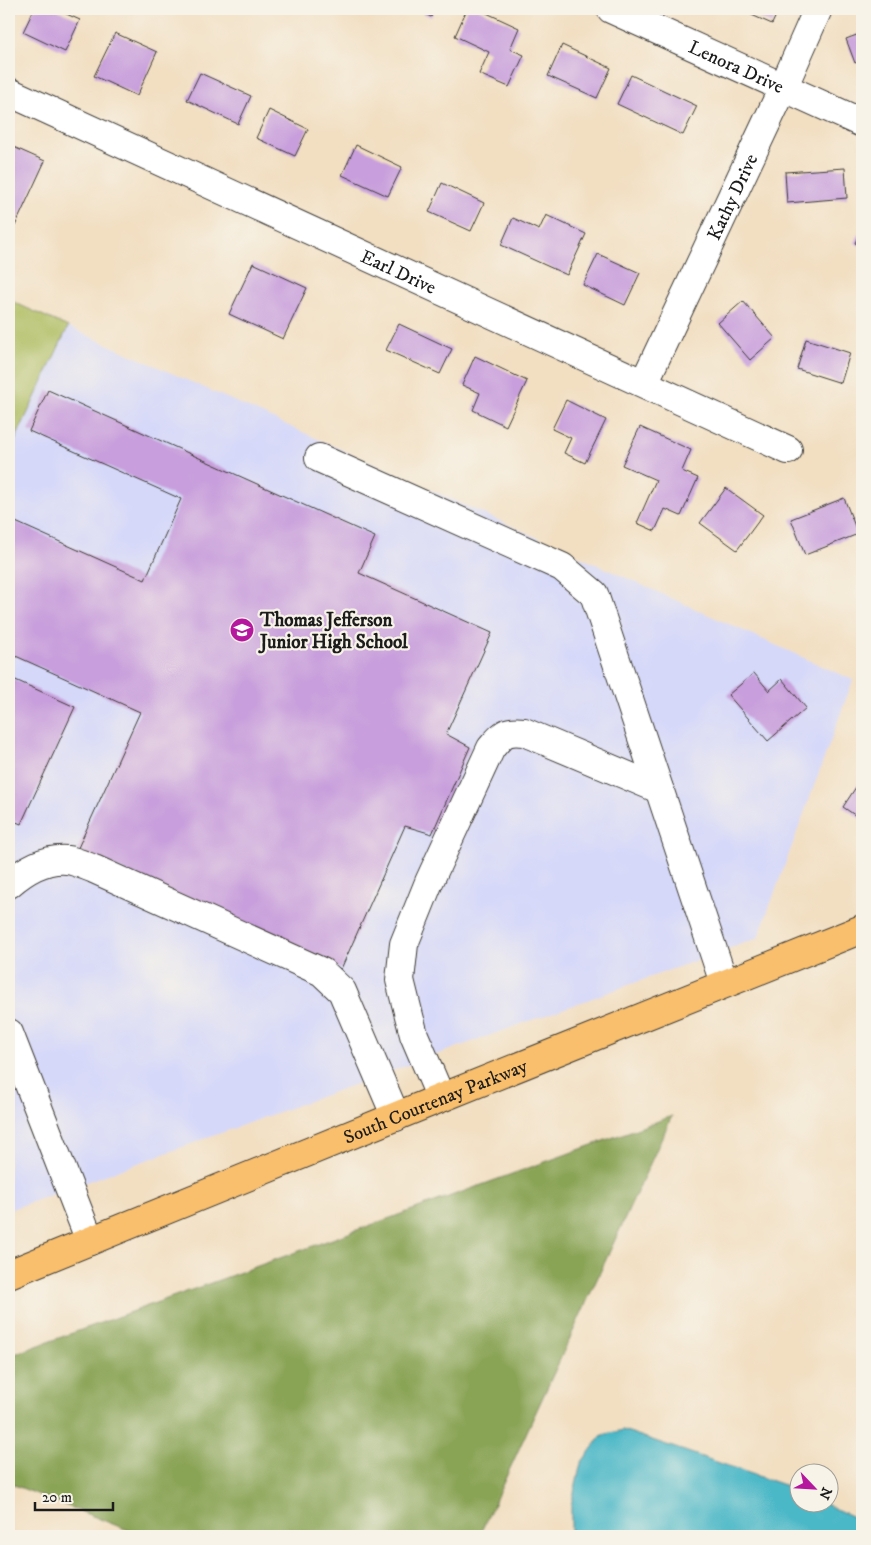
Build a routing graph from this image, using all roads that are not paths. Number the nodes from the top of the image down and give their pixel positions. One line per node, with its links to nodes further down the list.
1 (611, 9): 3 (street, Lenora Drive)
2 (818, 9): 3 (street, Kathy Drive)
3 (783, 88): 5 (street, Lenora Drive); 6 (street, Kathy Drive)
4 (9, 92): 6 (street, Earl Drive)
5 (862, 123)
6 (644, 383): 7 (street, Earl Drive)
7 (788, 450)
8 (320, 458): 9 (street)
9 (659, 789): 12 (street); 14 (street)
10 (9, 884): 15 (street)
11 (862, 929): 12 (main road, South Courtenay Parkway)
12 (724, 984): 14 (main road, South Courtenay Parkway)
13 (9, 1033): 16 (street)
14 (441, 1098): 15 (main road, South Courtenay Parkway)
15 (396, 1117): 16 (main road, South Courtenay Parkway)
16 (90, 1241): 17 (main road, South Courtenay Parkway)
17 (9, 1274)

